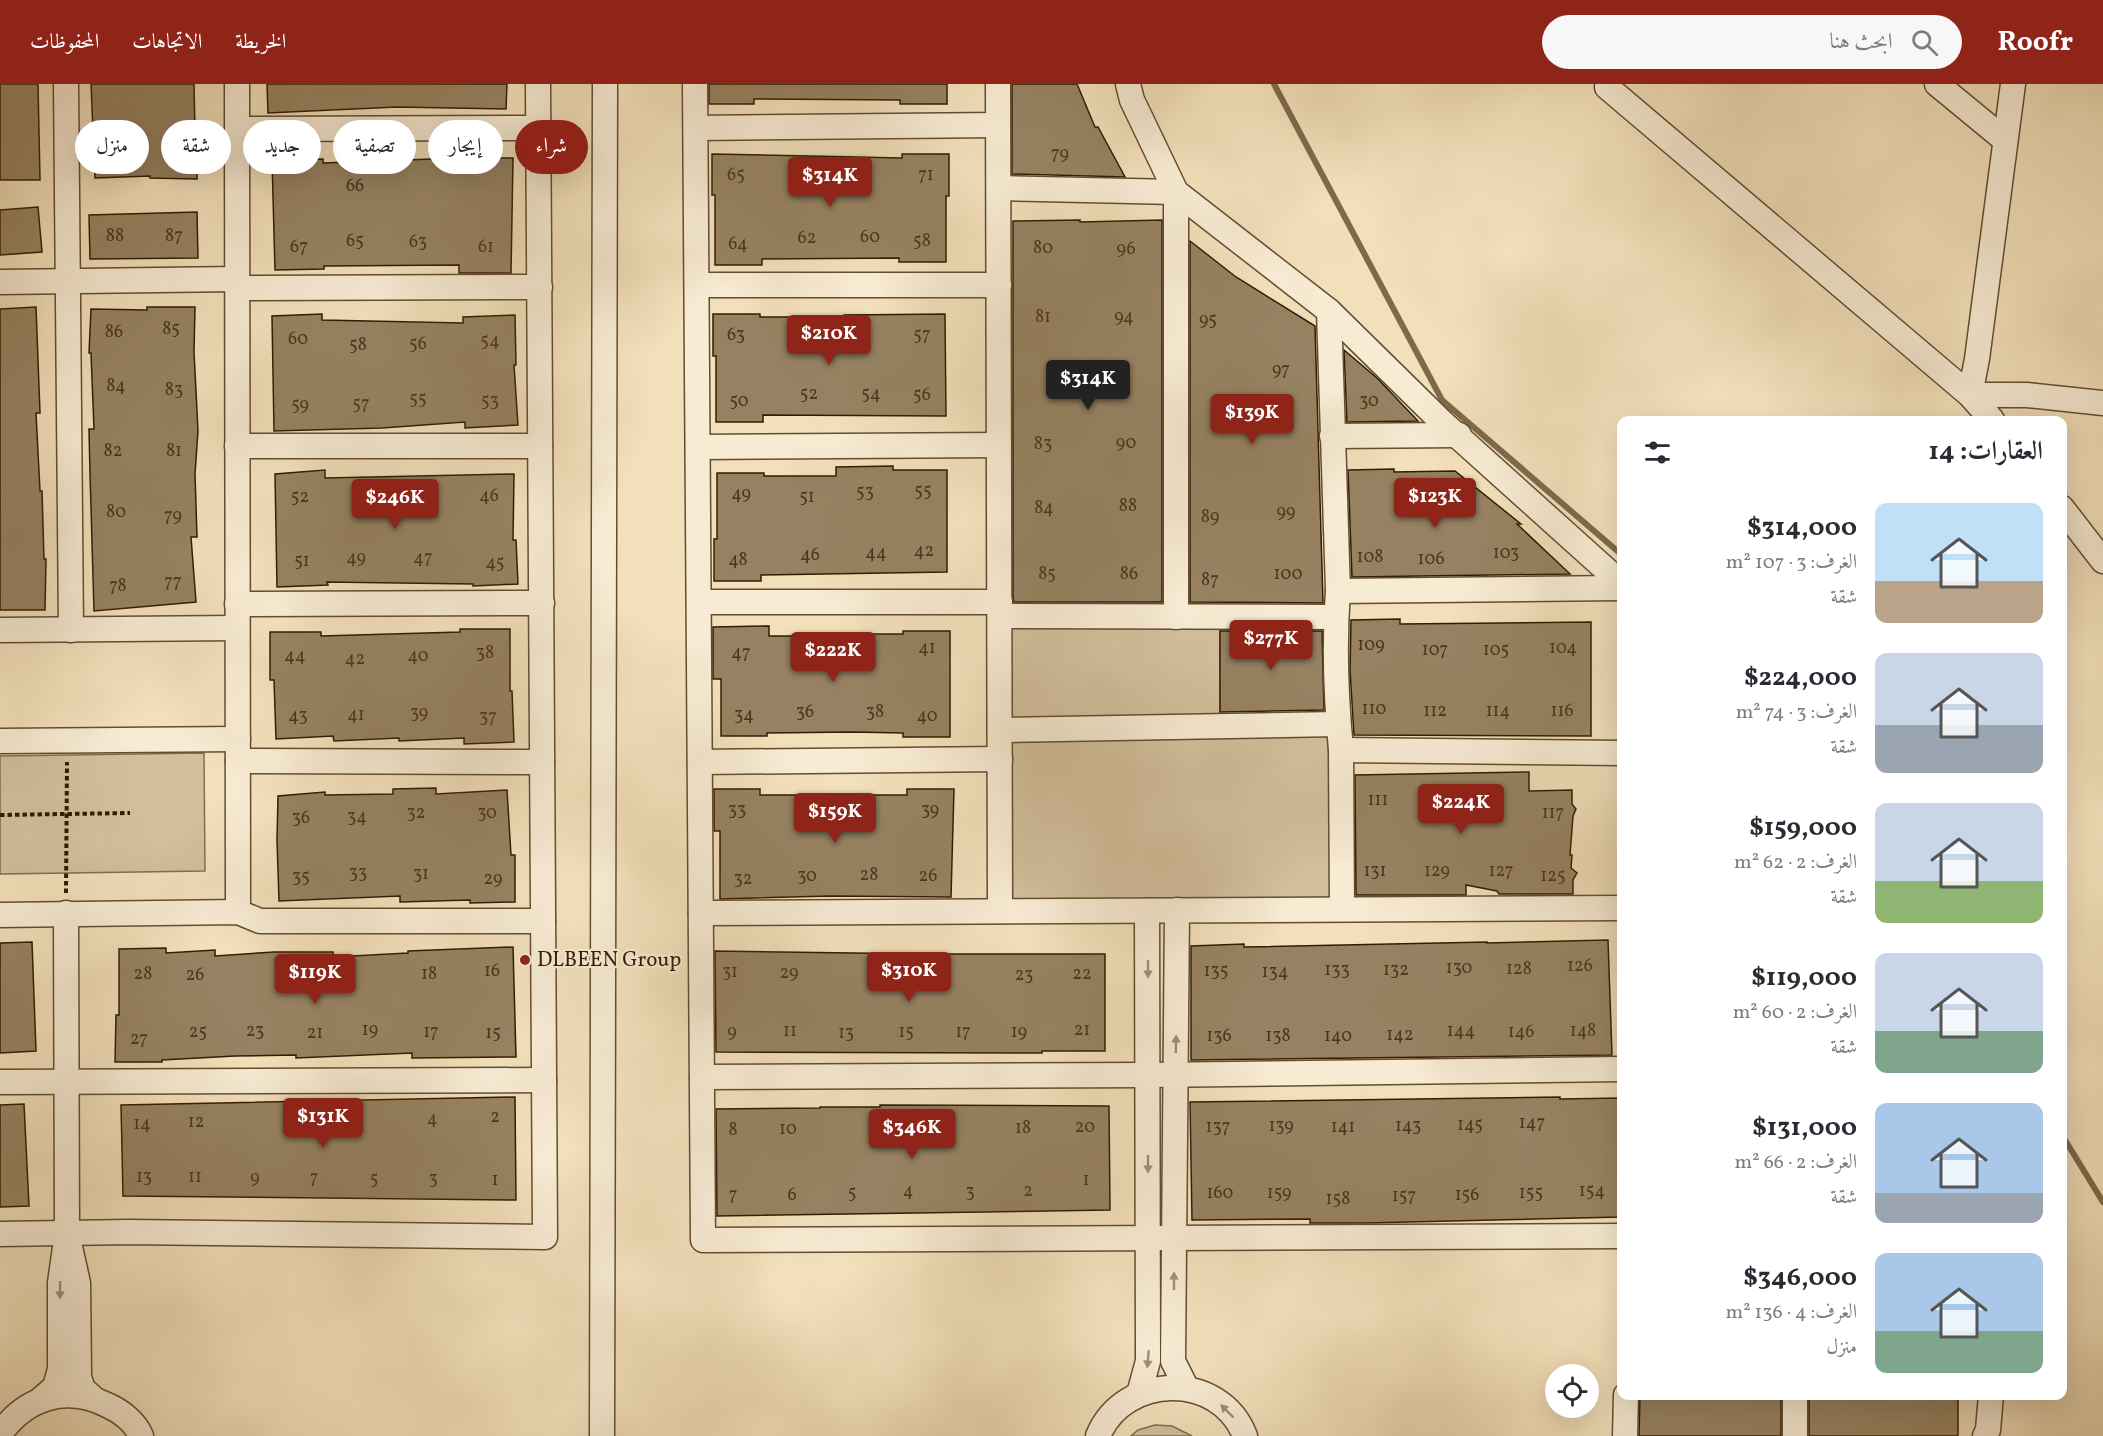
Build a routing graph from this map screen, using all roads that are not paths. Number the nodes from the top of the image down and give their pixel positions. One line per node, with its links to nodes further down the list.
1 (66, 84): 20 (street)
2 (237, 84): 15 (street)
3 (538, 84): 11 (street)
4 (605, 84): 90 (street)
5 (695, 84): 14 (street)
6 (998, 84): 12 (street)
7 (1128, 84): 19 (street)
8 (1937, 84): 16 (street)
9 (2013, 84): 16 (street)
10 (1607, 87): 27 (street)
11 (538, 120)
12 (999, 125): 14 (street); 18 (street)
13 (515, 128): 15 (street)
14 (696, 128): 23 (street)
15 (237, 129): 22 (street)
16 (2005, 140): 27 (street)
17 (539, 174): 25 (street)
18 (999, 188): 19 (street); 24 (street)
19 (1176, 192): 26 (street); 45 (street)
20 (68, 281): 21 (street); 22 (street); 49 (street)
21 (0, 282)
22 (237, 283): 25 (street); 33 (street)
23 (697, 285): 24 (street); 35 (street)
24 (999, 285): 32 (street)
25 (540, 287): 34 (street)
26 (1329, 311): 30 (street); 31 (street)
27 (1970, 395): 28 (street); 29 (street)
28 (2103, 403)
29 (1988, 416)
30 (1459, 435): 31 (street); 38 (street)
31 (1332, 436): 40 (street)
32 (999, 445): 35 (street); 44 (street)
33 (237, 446): 34 (street); 43 (street)
34 (540, 446): 42 (street)
35 (698, 447): 41 (street)
36 (2067, 514): 37 (street)
37 (2103, 561)
38 (1617, 581)
39 (1617, 586): 40 (street)
40 (1338, 591): 46 (street)
41 (699, 602): 44 (street); 58 (street)
42 (542, 603): 43 (street); 57 (street)
43 (237, 604): 47 (street)
44 (1000, 609): 45 (street); 51 (street)
45 (1176, 617): 46 (street)
46 (1336, 617): 50 (street)
47 (237, 628): 49 (street); 53 (street)
48 (0, 630): 49 (street)
49 (71, 630)
50 (1338, 724): 51 (street); 54 (street)
51 (1000, 730): 56 (street)
52 (0, 741): 53 (street)
53 (238, 750): 57 (street); 64 (street)
54 (1341, 750): 55 (street); 60 (street)
55 (1617, 753)
56 (1000, 759): 58 (street); 62 (street)
57 (542, 762): 68 (street)
58 (700, 762): 66 (street)
59 (1617, 908): 60 (street)
60 (1342, 909): 61 (street)
61 (1177, 910): 63 (street); 70 (street, one-way to 61)
62 (1000, 911): 63 (street); 66 (street)
63 (1148, 911): 71 (street, one-way to 71)
64 (238, 912): 65 (street); 68 (street)
65 (66, 913): 67 (street); 75 (street)
66 (701, 913): 72 (street)
67 (0, 915)
68 (543, 921): 73 (street)
69 (1617, 1069): 70 (street)
70 (1175, 1074): 71 (street); 79 (street)
71 (1148, 1075): 72 (street); 80 (street, one-way to 80)
72 (702, 1077): 80 (street)
73 (544, 1080): 75 (street); 76 (street)
74 (0, 1082): 75 (street)
75 (67, 1082): 76 (street)
76 (67, 1233): 77 (street); 83 (street); 84 (street, one-way to 84)
77 (0, 1234)
78 (1617, 1236): 79 (street)
79 (1174, 1239): 80 (street); 81 (street, one-way to 79)
80 (1148, 1240): 82 (street, one-way to 82)
81 (1187, 1389): 82 (street); 92 (street, one-way to 81)
82 (1139, 1394): 91 (street)
83 (92, 1397): 84 (street); 89 (street)
84 (40, 1400): 88 (street)
85 (1626, 1400): 93 (street)
86 (1795, 1400): 94 (street)
87 (1991, 1400): 95 (street)
88 (0, 1434)
89 (141, 1436)
90 (602, 1436)
91 (1098, 1436)
92 (1245, 1436)
93 (1625, 1436)
94 (1795, 1436)
95 (1985, 1436)

